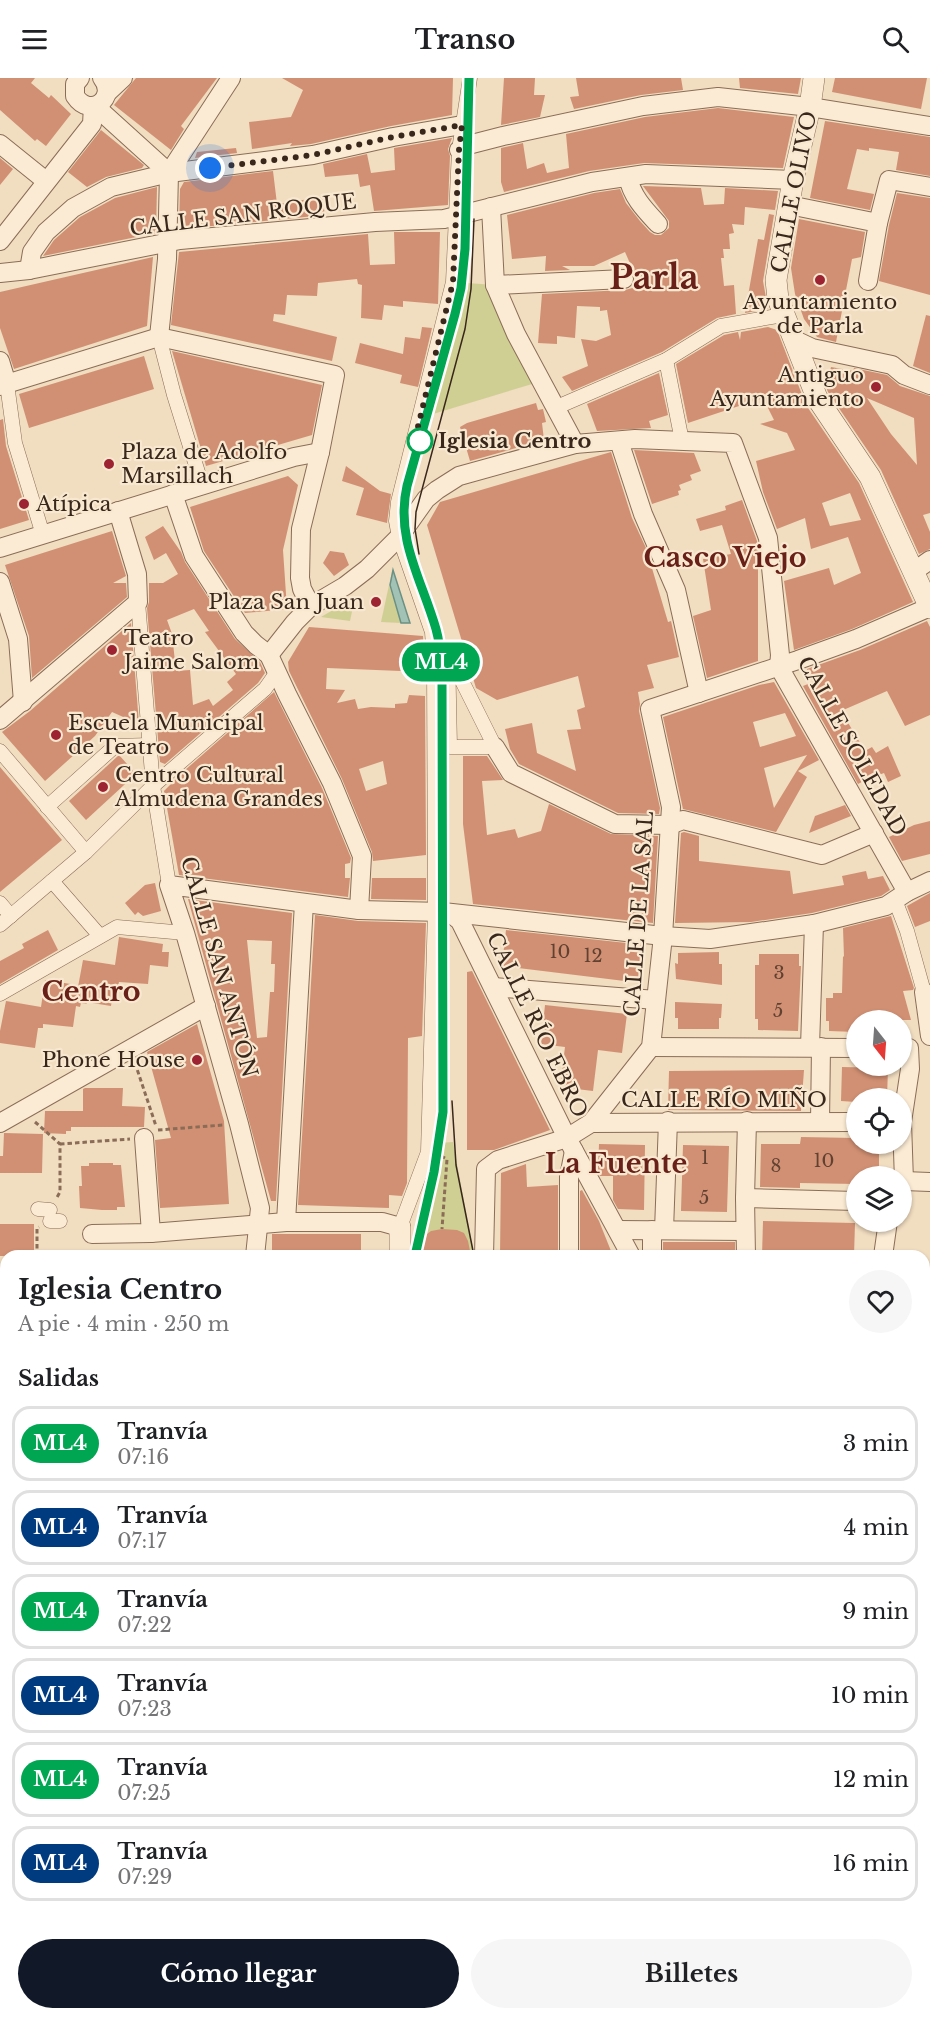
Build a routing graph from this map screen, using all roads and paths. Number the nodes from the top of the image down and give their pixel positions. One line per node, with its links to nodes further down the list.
1 (80, 78): 6 (street)
2 (123, 78): 6 (street)
3 (231, 78): 12 (street)
4 (470, 78): 8 (street)
5 (814, 78): 7 (street, CALLE OLIVO)
6 (99, 96): 12 (street); 15 (street)
7 (810, 107): 9 (street); 11 (street); 14 (street, CALLE OLIVO)
8 (462, 125): 11 (street); 12 (street)
9 (930, 126)
10 (0, 144): 15 (street)
11 (459, 150): 19 (street)
12 (169, 173): 23 (street); 24 (street)
13 (628, 177): 14 (street); 18 (street); 21 (street)
14 (793, 180): 17 (street, CALLE OLIVO)
15 (45, 181): 22 (street)
16 (930, 187): 20 (street)
17 (789, 205): 20 (street); 29 (street, CALLE OLIVO)
18 (483, 209): 19 (street, CALLE SAN ROQUE); 28 (street)
19 (457, 216): 23 (street, CALLE SAN ROQUE); 45 (street)
20 (878, 223): 27 (street)
21 (658, 224)
22 (0, 241)
23 (167, 242): 24 (street, CALLE SAN ROQUE); 30 (street)
24 (29, 270): 25 (street, CALLE SAN ROQUE)
25 (0, 273)
26 (624, 279): 28 (street)
27 (868, 281)
28 (495, 285): 36 (street)
29 (783, 315): 31 (street, CALLE OLIVO); 32 (street)
30 (159, 337): 34 (street); 40 (street); 41 (street)
31 (795, 339): 35 (street); 47 (street, CALLE OLIVO)
32 (666, 360): 36 (street); 38 (street)
33 (0, 361): 34 (street)
34 (4, 385): 44 (street)
35 (930, 385)
36 (557, 407): 39 (street)
37 (619, 441): 38 (street); 39 (street); 57 (street)
38 (682, 441): 55 (street, CALLE SOLEDAD)
39 (575, 444): 45 (street)
40 (320, 452): 41 (street); 50 (street)
41 (202, 485): 42 (street)
42 (173, 494): 43 (street); 54 (street)
43 (118, 511): 44 (street); 49 (street, CALLE SAN ANTÓN)
44 (39, 536): 46 (street)
45 (399, 537): 50 (street); 53 (street)
46 (0, 548)
47 (922, 566): 51 (street, CALLE OLIVO)
48 (0, 582): 58 (street)
49 (138, 602): 58 (street); 60 (street, CALLE SAN ANTÓN)
50 (311, 606): 54 (street)
51 (930, 607): 55 (street, CALLE DE LA SAL)
52 (448, 652): 53 (street); 61 (street); 61 (street)
53 (433, 655): 75 (street)
54 (269, 656): 56 (street)
55 (779, 667): 57 (street, CALLE DE LA SAL); 66 (street, CALLE SOLEDAD)
56 (277, 672): 63 (street); 74 (street)
57 (699, 693): 65 (street, CALLE DE LA SAL)
58 (23, 702): 59 (street)
59 (0, 720)
60 (150, 744): 63 (street, CALLE SAN ANTÓN); 64 (street)
61 (495, 747): 65 (street)
62 (0, 751): 64 (street)
63 (153, 786): 67 (street); 70 (street, CALLE SAN ANTÓN)
64 (47, 807): 67 (street)
65 (670, 825): 66 (street); 80 (street, CALLE DE LA SAL)
66 (874, 833): 71 (street, CALLE SOLEDAD)
67 (86, 852): 68 (street)
68 (52, 881): 76 (street); 79 (street)
69 (930, 881): 71 (street)
70 (169, 885): 73 (street); 78 (street, CALLE SAN ANTÓN)
71 (901, 896): 77 (street); 82 (street)
72 (0, 903): 76 (street)
73 (304, 903): 74 (street); 107 (street)
74 (359, 910): 75 (street)
75 (442, 912): 80 (street); 81 (street, CALLE RÍO EBRO); 102 (street)
76 (6, 921)
77 (814, 924): 80 (street); 88 (street)
78 (185, 933): 79 (street); 85 (street, CALLE SAN ANTÓN)
79 (100, 936): 83 (street)
80 (663, 936): 84 (street, CALLE DE LA SAL)
81 (493, 987): 84 (street); 101 (street, CALLE RÍO EBRO)
82 (924, 992): 86 (street)
83 (0, 994)
84 (656, 1000): 87 (street, CALLE DE LA SAL)
85 (206, 1006): 92 (street); 108 (street, CALLE SAN ANTÓN)
86 (930, 1036)
87 (651, 1047): 88 (street); 99 (street, CALLE DE LA SAL)
88 (816, 1047): 89 (street); 96 (street)
89 (846, 1047)
90 (912, 1048): 91 (street)
91 (930, 1048)
92 (130, 1049): 93 (street); 100 (path)
93 (26, 1108): 98 (street); 117 (path)
94 (668, 1121): 95 (street, CALLE RÍO MIÑO); 99 (street, CALLE RÍO MIÑO); 112 (street)
95 (747, 1121): 96 (street, CALLE RÍO MIÑO); 105 (street)
96 (820, 1122): 97 (street, CALLE RÍO MIÑO)
97 (846, 1122)
98 (0, 1123)
99 (591, 1123): 101 (street, CALLE DE LA SAL)
100 (151, 1134): 115 (street)
101 (571, 1145): 111 (street, CALLE RÍO EBRO); 120 (street, CALLE DE LA SAL); 121 (street)
102 (428, 1152): 109 (street); 110 (path)
103 (930, 1182): 104 (street)
104 (912, 1183)
105 (744, 1198): 106 (street); 113 (street)
106 (846, 1201)
107 (286, 1222): 108 (street); 109 (street)
108 (257, 1226): 115 (street); 118 (street, CALLE SAN ANTÓN)
109 (400, 1227): 119 (street)
110 (442, 1229)
111 (618, 1230): 112 (street); 122 (street, CALLE RÍO EBRO)
112 (658, 1230): 113 (street); 123 (street)
113 (746, 1231): 124 (street)
114 (886, 1232): 125 (street)
115 (151, 1233): 116 (street)
116 (92, 1234)
117 (37, 1250)
118 (255, 1250)
119 (400, 1250)
120 (484, 1250)
121 (569, 1250)
122 (628, 1250)
123 (653, 1250)
124 (746, 1250)
125 (884, 1250)

